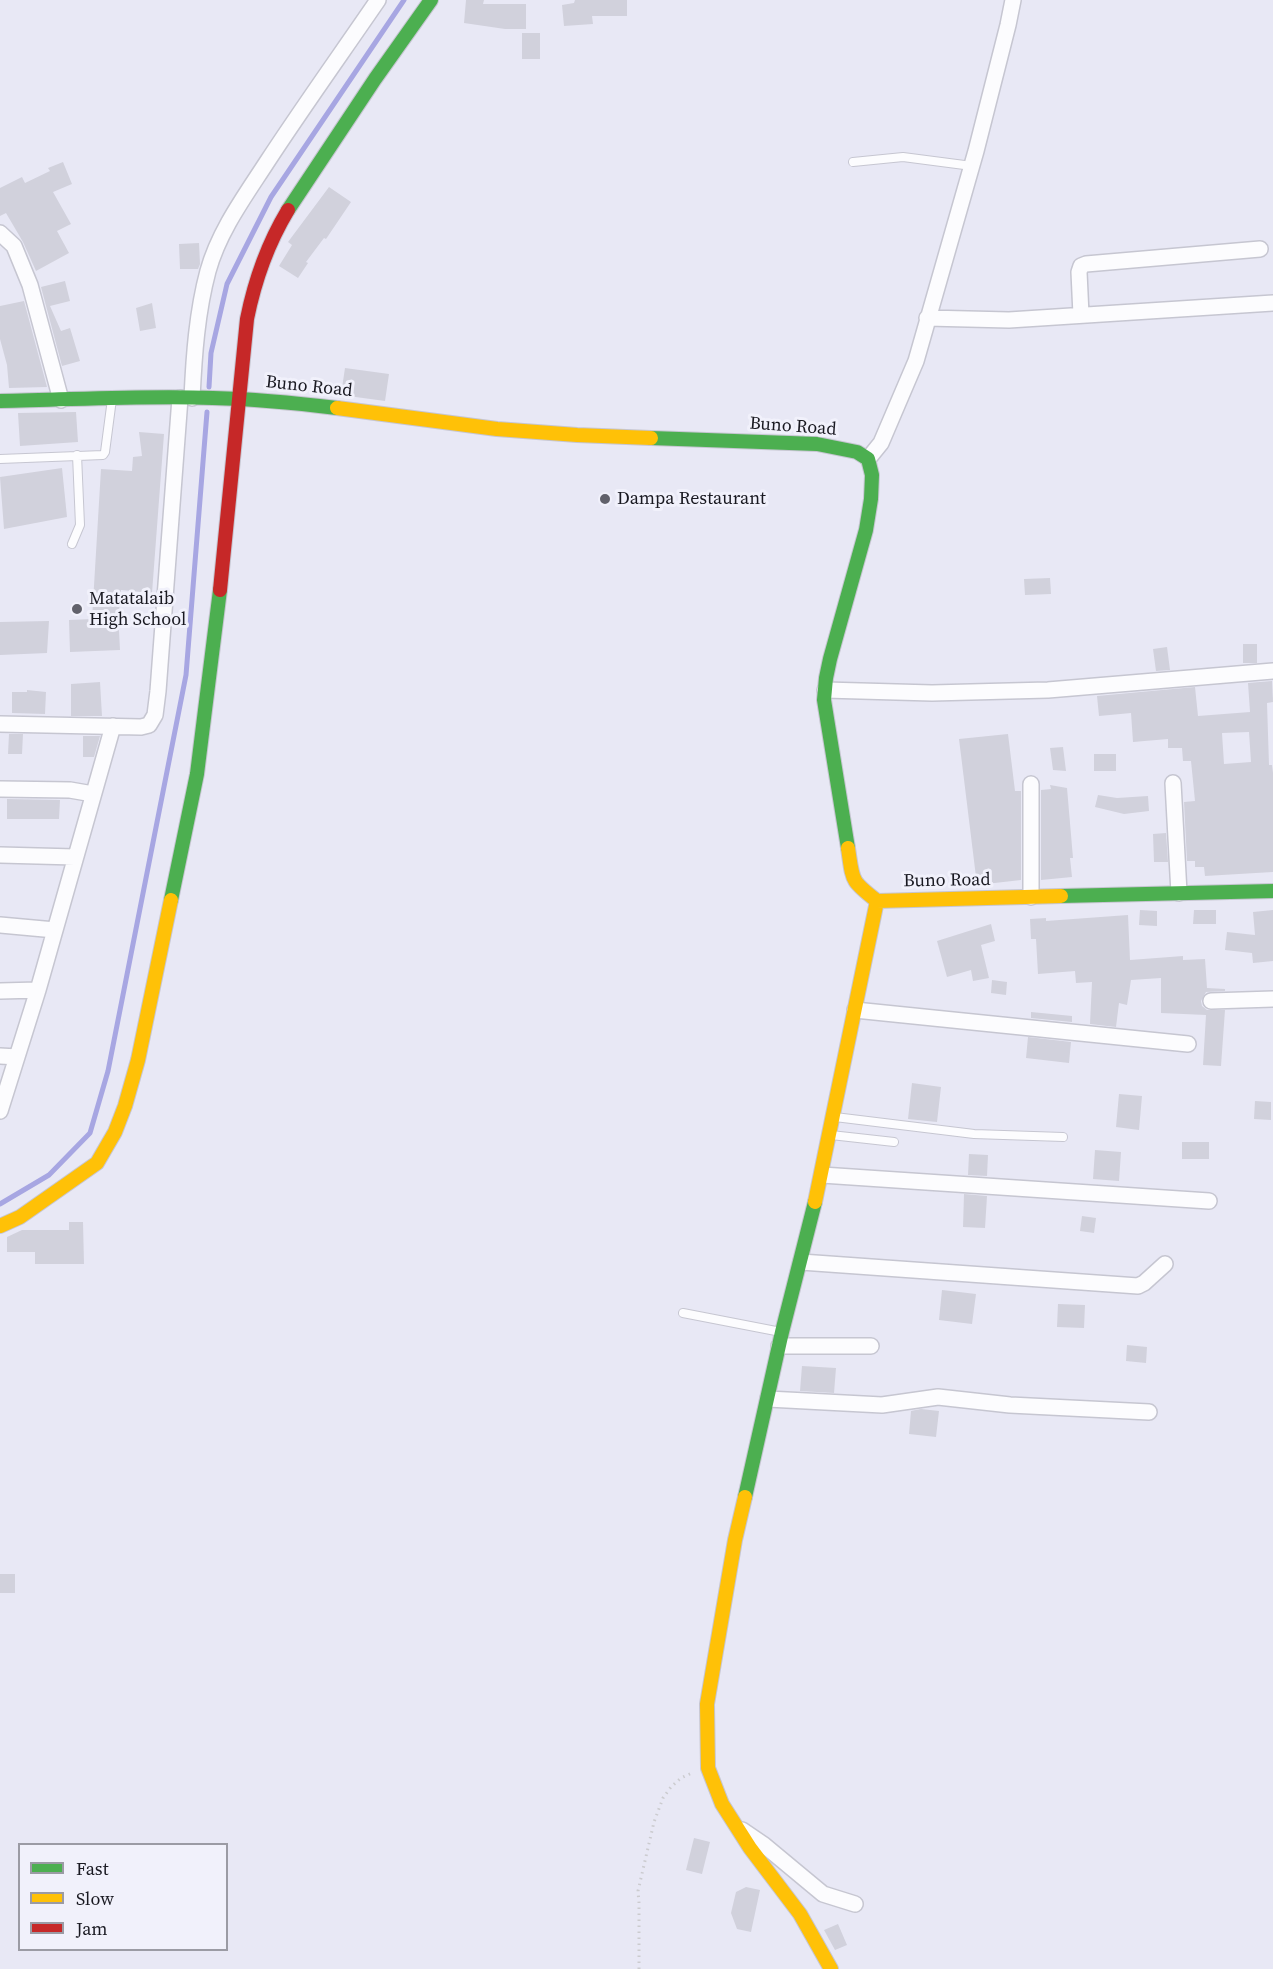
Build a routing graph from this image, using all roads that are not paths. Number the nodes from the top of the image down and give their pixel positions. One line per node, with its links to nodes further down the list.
1 (378, 0): 11 (street)
2 (431, 0): 13 (street)
3 (1013, 0): 5 (street)
4 (853, 162): 5 (lane)
5 (972, 166): 10 (street)
6 (0, 232): 14 (street)
7 (1260, 249): 9 (street)
8 (1273, 303): 9 (street)
9 (1081, 315): 10 (street)
10 (927, 318): 18 (street)
11 (186, 398): 12 (street, Buno Road); 13 (street, Buno Road); 23 (street)
12 (111, 399): 14 (street, Buno Road); 16 (lane)
13 (240, 399): 18 (street, Buno Road); 51 (street)
14 (61, 400): 15 (street, Buno Road)
15 (0, 401)
16 (77, 455): 17 (lane); 19 (lane)
17 (0, 459)
18 (868, 459): 21 (street)
19 (72, 544)
20 (1273, 671): 21 (street)
21 (825, 690): 33 (street)
22 (0, 724): 23 (street)
23 (113, 726): 27 (street)
24 (1173, 783): 31 (street)
25 (1031, 784): 32 (street)
26 (0, 789): 27 (street)
27 (93, 794): 29 (street)
28 (0, 855): 29 (street)
29 (75, 857): 35 (street)
30 (1273, 891): 31 (street, Buno Road)
31 (1179, 893): 32 (street, Buno Road)
32 (1031, 897): 33 (street, Buno Road)
33 (878, 901): 40 (street)
34 (0, 925): 35 (street)
35 (55, 930): 36 (street)
36 (38, 990): 37 (street); 43 (street)
37 (0, 991)
38 (1273, 999): 39 (street)
39 (1211, 1001)
40 (855, 1010): 41 (street); 45 (street)
41 (1188, 1044)
42 (0, 1056): 43 (street)
43 (17, 1057): 44 (street)
44 (0, 1111)
45 (833, 1117): 46 (street); 47 (lane)
46 (830, 1135): 48 (lane); 49 (street)
47 (1063, 1137)
48 (894, 1142)
49 (822, 1175): 50 (street); 52 (street)
50 (1209, 1201)
51 (0, 1226)
52 (801, 1262): 53 (street); 55 (street)
53 (1165, 1264)
54 (683, 1313): 55 (lane)
55 (781, 1339): 56 (street); 57 (street)
56 (871, 1347)
57 (768, 1399): 58 (street); 59 (street)
58 (1149, 1412)
59 (735, 1825): 60 (street); 61 (street)
60 (855, 1904)
61 (831, 1969)

